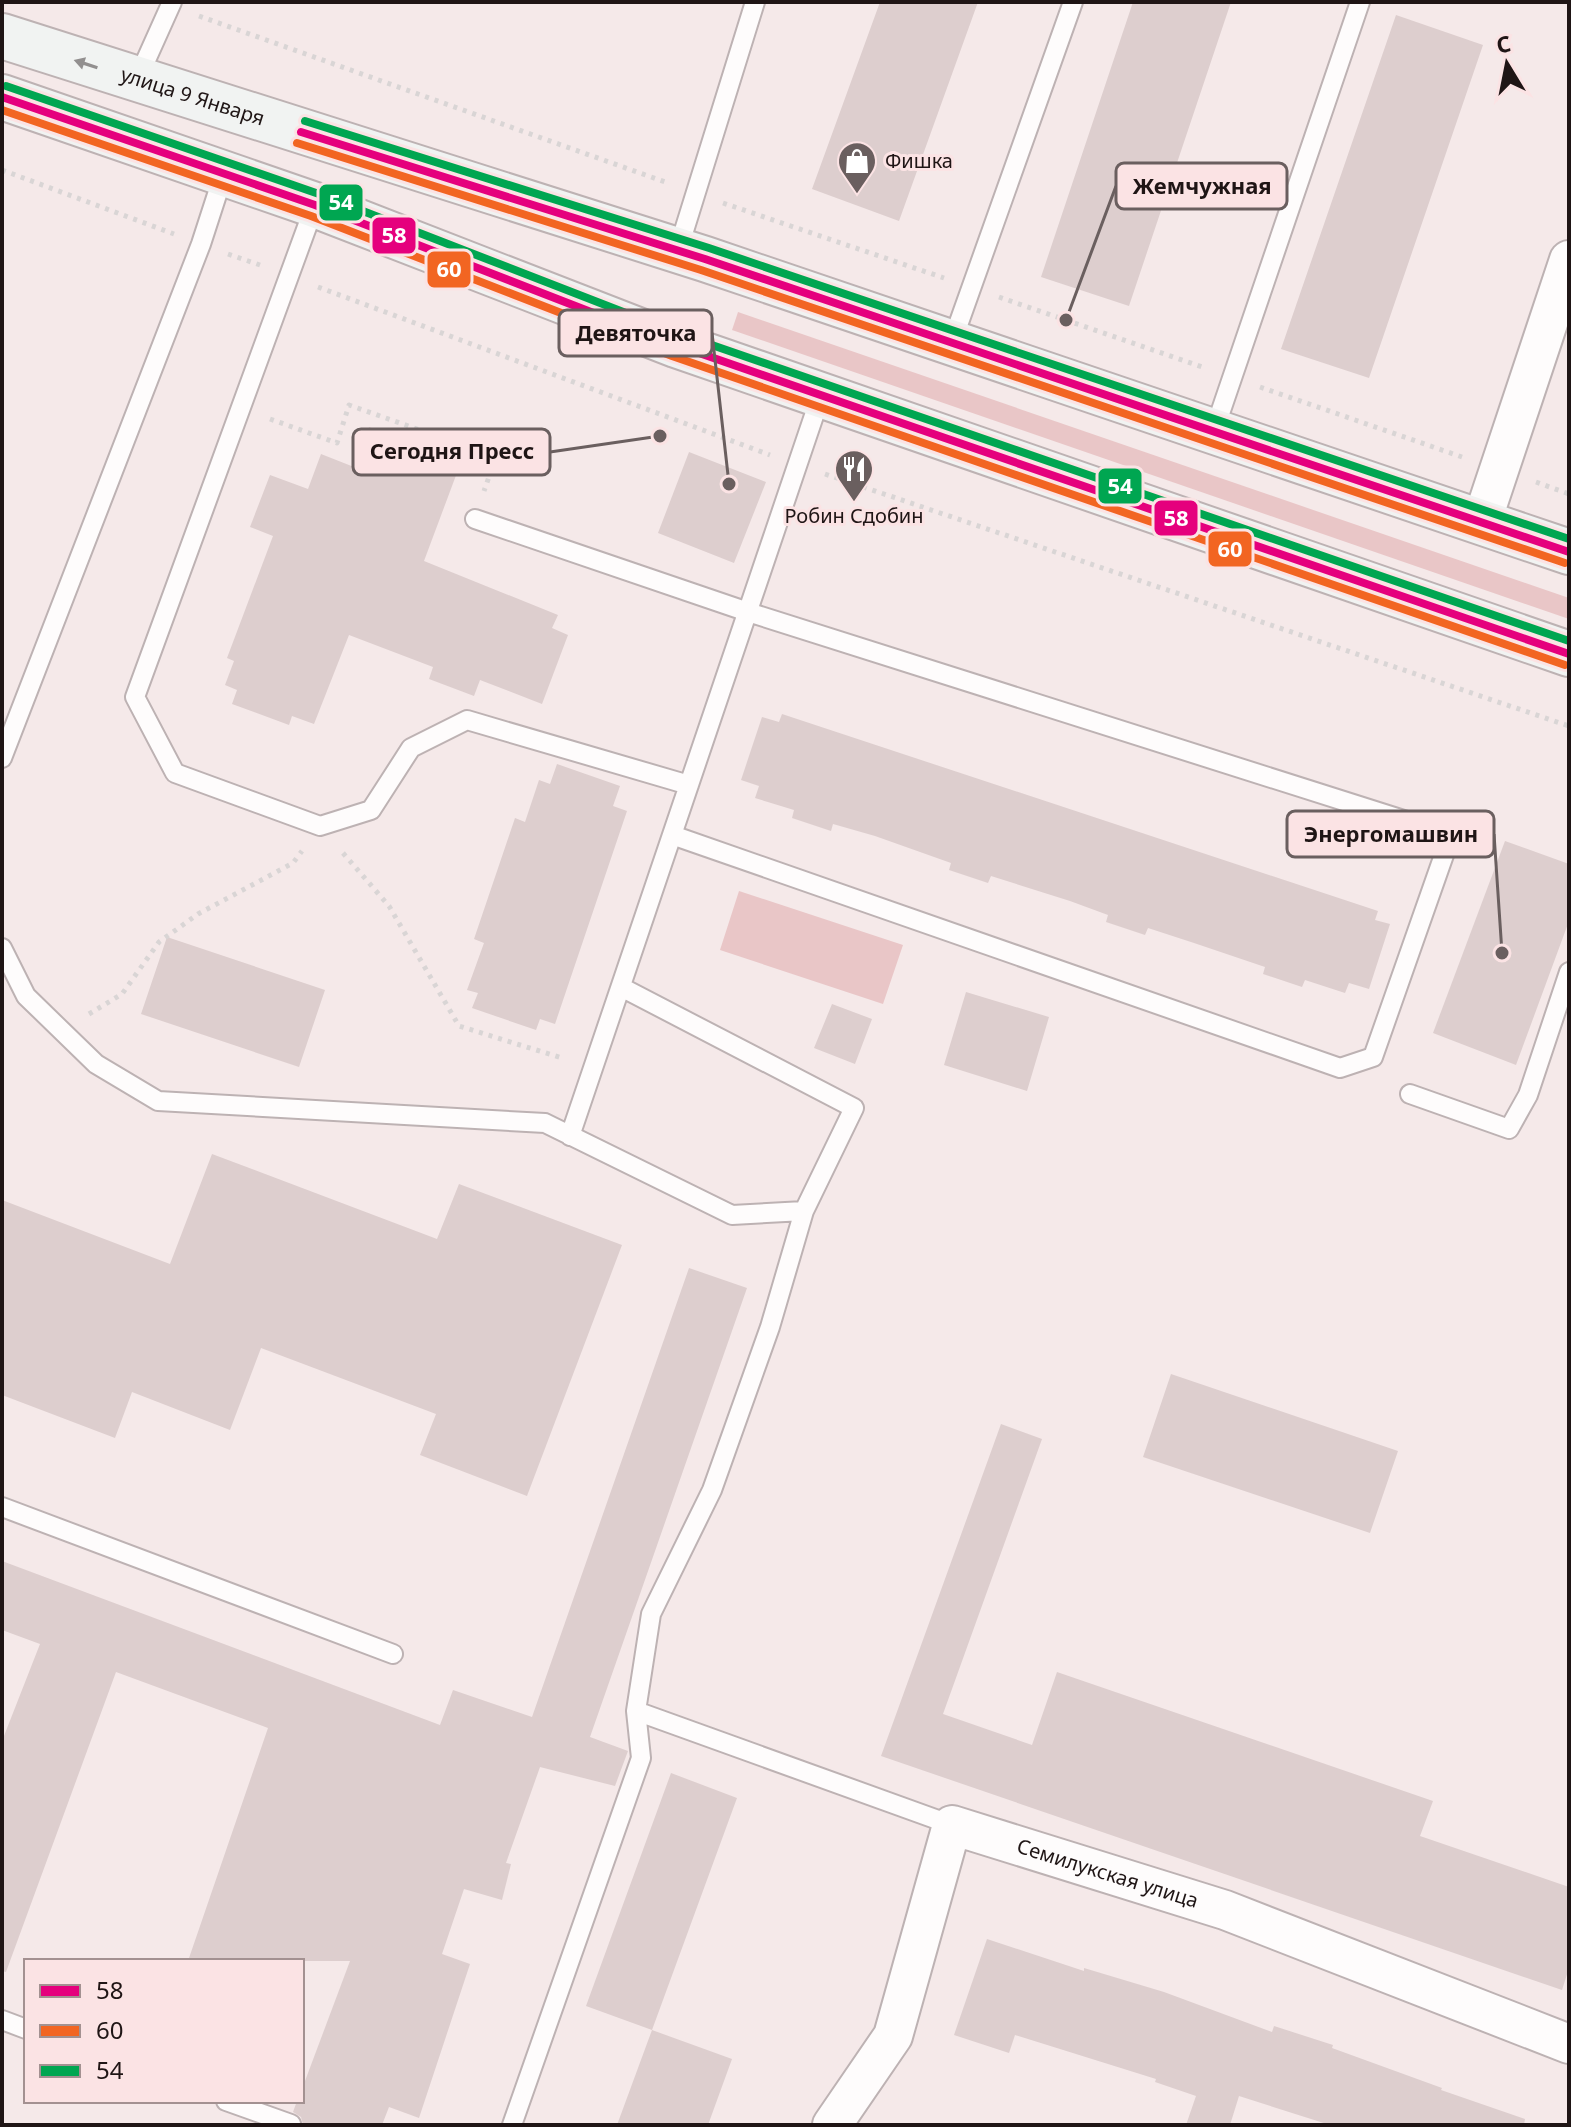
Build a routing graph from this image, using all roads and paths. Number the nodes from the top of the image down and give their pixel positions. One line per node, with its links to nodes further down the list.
1 (755, 2): 9 (lane)
2 (1073, 2): 13 (lane)
3 (1360, 2): 15 (lane)
4 (171, 4): 6 (lane); 9 (path)
5 (2, 36): 6 (main road, улица 9 Января, one-way to 5)
6 (137, 81): 11 (main road, улица 9 Января)
7 (2, 97): 8 (main road)
8 (224, 173): 10 (main road); 26 (lane)
9 (696, 193): 11 (lane); 13 (path)
10 (315, 205): 16 (main road); 17 (lane)
11 (678, 250): 14 (main road, улица 9 Января)
12 (1569, 260): 19 (street)
13 (969, 287): 14 (lane); 15 (path)
14 (952, 342): 18 (main road, улица 9 Января)
15 (1231, 377): 18 (lane); 19 (path)
16 (821, 395): 24 (lane); 25 (main road)
17 (240, 407): 21 (path); 28 (lane)
18 (1214, 431): 22 (main road, улица 9 Января)
19 (1499, 470): 20 (path); 22 (street)
20 (1569, 494)
21 (475, 519): 24 (lane)
22 (1482, 521): 23 (main road, улица 9 Января)
23 (1569, 552)
24 (748, 612): 27 (lane); 29 (lane)
25 (1569, 654)
26 (2, 758)
27 (689, 785): 28 (lane); 29 (lane)
28 (320, 826): 33 (path); 34 (path)
29 (672, 835): 32 (lane)
30 (2, 948): 33 (lane)
31 (1569, 972): 35 (lane)
32 (621, 987): 34 (lane); 37 (lane)
33 (62, 1031): 36 (lane)
34 (594, 1067): 36 (lane)
35 (1410, 1094)
36 (570, 1136): 37 (lane)
37 (804, 1211): 40 (lane)
38 (2, 1507): 39 (lane)
39 (393, 1654)
40 (636, 1711): 41 (lane); 47 (lane)
41 (952, 1825): 44 (street, Семилукская улица); 48 (street)
42 (2, 2020): 43 (lane)
43 (24, 2028)
44 (1569, 2044)
45 (232, 2103): 46 (lane)
46 (291, 2124)
47 (512, 2125)
48 (832, 2125)

